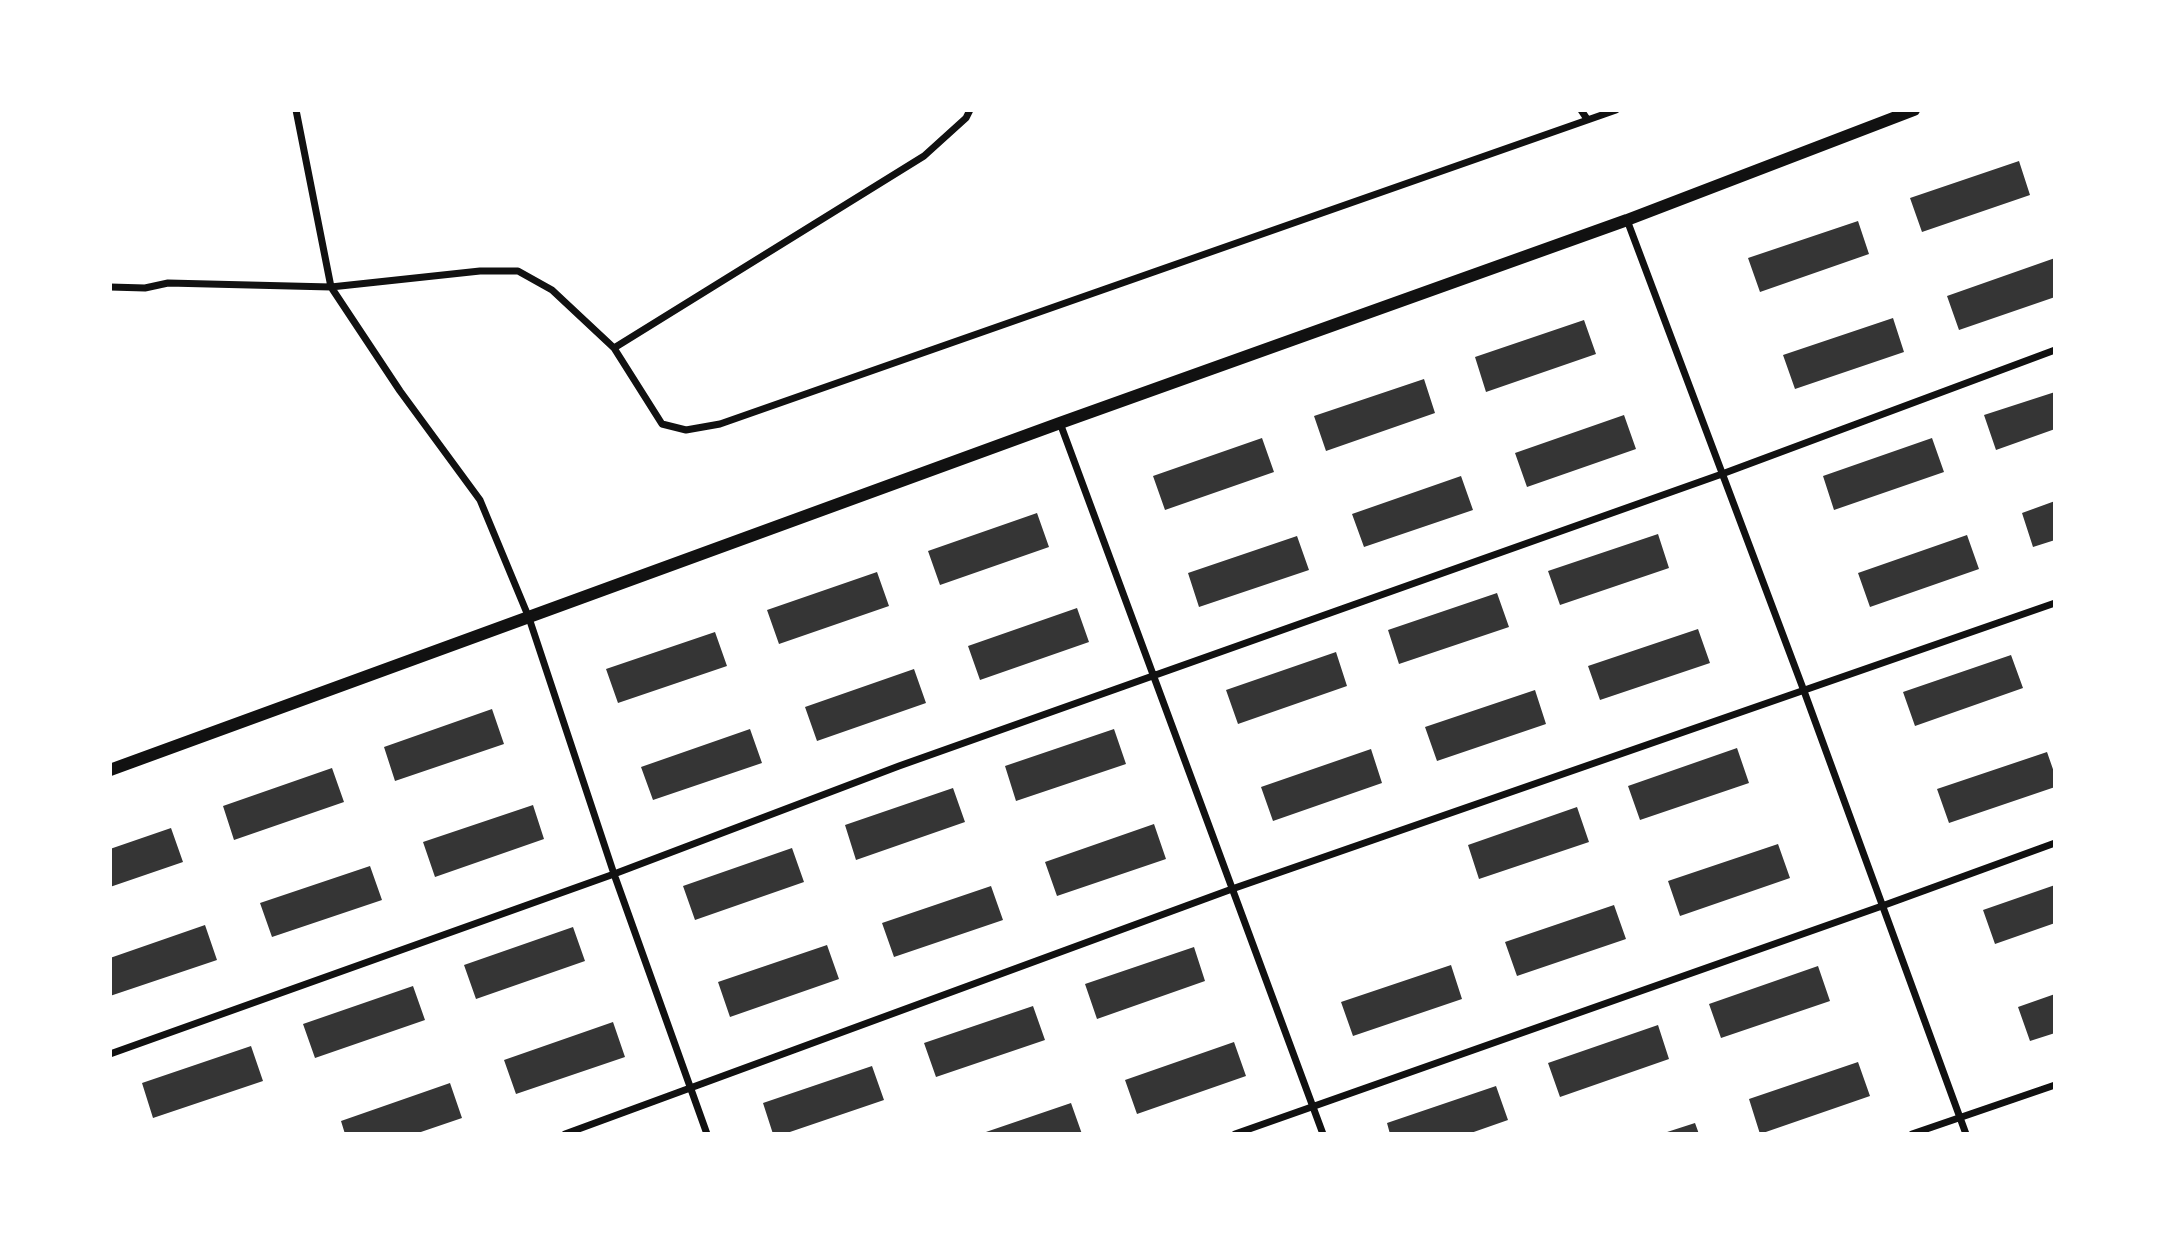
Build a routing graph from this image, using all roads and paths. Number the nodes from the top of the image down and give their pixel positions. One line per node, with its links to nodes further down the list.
1 (296, 110): 9 (street)
2 (971, 110): 10 (street)
3 (1581, 110): 6 (street)
4 (1616, 110): 6 (street)
5 (1914, 110): 7 (street)
6 (1587, 120): 10 (street)
7 (1628, 220): 12 (street); 13 (street)
8 (110, 287): 9 (street)
9 (331, 287): 10 (street); 15 (street)
10 (614, 348)
11 (2055, 350): 13 (street)
12 (1060, 423): 15 (street); 16 (street)
13 (1722, 474): 16 (street); 17 (street)
14 (2055, 603): 17 (street)
15 (529, 618): 18 (street); 20 (street)
16 (1154, 677): 20 (street); 21 (street)
17 (1804, 691): 21 (street); 22 (street)
18 (110, 770)
19 (2055, 843): 22 (street)
20 (614, 874): 23 (street); 25 (street)
21 (1233, 889): 25 (street); 26 (street)
22 (1882, 906): 26 (street); 27 (street)
23 (110, 1054)
24 (2055, 1085): 27 (street)
25 (690, 1087): 28 (street); 29 (street)
26 (1312, 1105): 30 (street); 31 (street)
27 (1959, 1117): 32 (street); 33 (street)
28 (565, 1134)
29 (707, 1134)
30 (1235, 1134)
31 (1324, 1134)
32 (1912, 1134)
33 (1966, 1134)

